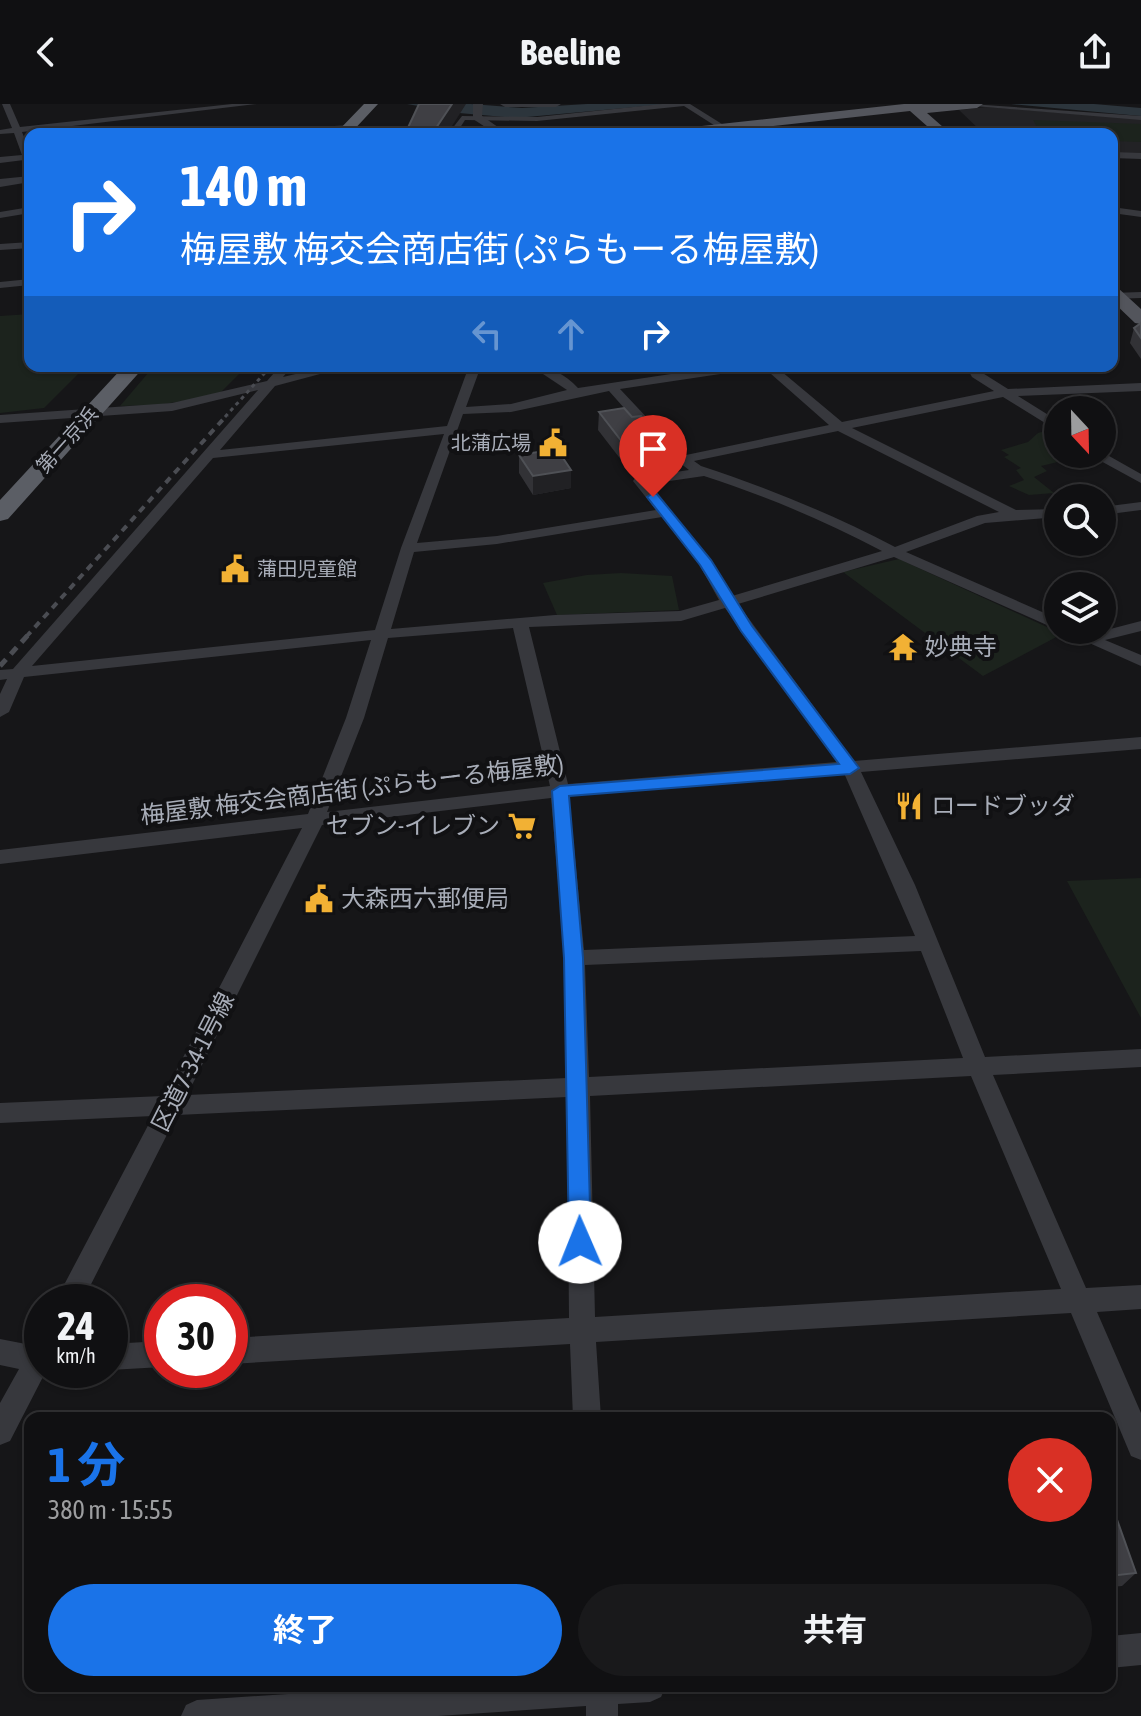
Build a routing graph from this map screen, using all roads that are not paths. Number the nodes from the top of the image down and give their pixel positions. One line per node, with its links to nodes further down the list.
1 (6, 104): 21 (street)
2 (253, 104): 9 (street)
3 (371, 104): 14 (highway)
4 (384, 104): 15 (highway)
5 (505, 104): 6 (street)
6 (556, 104)
7 (939, 104): 10 (main road)
8 (976, 104): 10 (main road); 12 (street)
9 (204, 107): 13 (street); 21 (street)
10 (913, 107): 19 (main road); 20 (main road)
11 (478, 112): 16 (street); 17 (street); 18 (street)
12 (1141, 118)
13 (234, 128)
14 (352, 128)
15 (354, 128)
16 (456, 128)
17 (496, 128)
18 (724, 128)
19 (752, 128)
20 (937, 128)
21 (15, 129): 22 (street); 23 (street)
22 (0, 132)
23 (24, 150)
24 (1118, 155): 25 (street)
25 (1141, 156)
26 (0, 160): 27 (street)
27 (24, 160)
28 (24, 180): 29 (street)
29 (0, 183)
30 (24, 211): 33 (street)
31 (1118, 211): 32 (street)
32 (1141, 214)
33 (0, 215)
34 (24, 245): 35 (street)
35 (0, 247)
36 (24, 283): 37 (street)
37 (0, 285)
38 (1118, 295): 39 (street)
39 (1141, 295)
40 (1118, 299): 41 (main road)
41 (1141, 319)
42 (113, 372): 57 (highway, 第一京浜)
43 (128, 372): 57 (highway, 第一京浜)
44 (281, 372): 51 (street)
45 (318, 372): 51 (street)
46 (473, 372): 56 (street, 区道7-34-1号線)
47 (548, 372): 54 (street)
48 (706, 372): 52 (street)
49 (775, 372): 60 (street)
50 (975, 372): 55 (street)
51 (271, 383): 57 (street); 62 (street)
52 (611, 386): 54 (street); 63 (street)
53 (1141, 387): 55 (street)
54 (575, 392): 56 (street)
55 (1001, 393): 59 (street); 60 (street)
56 (459, 411): 61 (street, 区道7-34-1号線)
57 (83, 412): 58 (street); 67 (highway, 第一京浜); 72 (highway, 第一京浜)
58 (0, 419)
59 (1044, 419)
60 (837, 425): 63 (street); 73 (street)
61 (454, 429): 62 (street); 74 (street, 区道7-34-1号線)
62 (206, 455): 84 (street)
63 (684, 459): 65 (street)
64 (1116, 465): 66 (street)
65 (704, 472): 70 (street); 75 (street)
66 (1141, 479)
67 (0, 492)
68 (1141, 506): 69 (street)
69 (1116, 509)
70 (666, 512): 74 (street); 76 (street)
71 (1044, 513): 73 (street)
72 (0, 514)
73 (1014, 514): 75 (street)
74 (408, 548): 81 (street, 区道7-34-1号線)
75 (896, 551): 76 (street); 77 (street)
76 (729, 603): 78 (street); 88 (street)
77 (1044, 619)
78 (520, 623): 81 (street); 89 (street)
79 (1141, 626): 80 (street)
80 (1116, 632)
81 (382, 636): 84 (street); 90 (street, 区道7-34-1号線)
82 (1102, 644): 83 (street)
83 (1141, 661)
84 (18, 673): 85 (street); 86 (street)
85 (0, 675)
86 (0, 712)
87 (1141, 743): 88 (street, 梅屋敷 梅交会商店街 (ぷらもーる梅屋敷))
88 (850, 768): 89 (street, 梅屋敷 梅交会商店街 (ぷらもーる梅屋敷)); 92 (street)
89 (560, 791): 90 (street, 梅屋敷 梅交会商店街 (ぷらもーる梅屋敷)); 93 (street)
90 (315, 820): 91 (street, 梅屋敷 梅交会商店街 (ぷらもーる梅屋敷)); 97 (street, 区道7-34-1号線)
91 (0, 857)
92 (928, 943): 93 (street); 95 (street)
93 (574, 958): 96 (street)
94 (1141, 1058): 95 (street)
95 (978, 1067): 96 (street); 101 (street)
96 (578, 1087): 97 (street); 102 (street)
97 (171, 1107): 98 (street); 99 (street, 区道7-34-1号線)
98 (0, 1113)
99 (78, 1284)
100 (1141, 1297): 101 (street)
101 (1079, 1301): 102 (street); 109 (street)
102 (581, 1329): 103 (street); 107 (street)
103 (248, 1350)
104 (0, 1352): 105 (street)
105 (24, 1356)
106 (24, 1388): 108 (street)
107 (587, 1412)
108 (0, 1431)
109 (1141, 1446)
110 (1141, 1649): 111 (street)
111 (1116, 1651)
112 (623, 1692): 113 (street)
113 (601, 1697): 114 (street)
114 (197, 1716)

